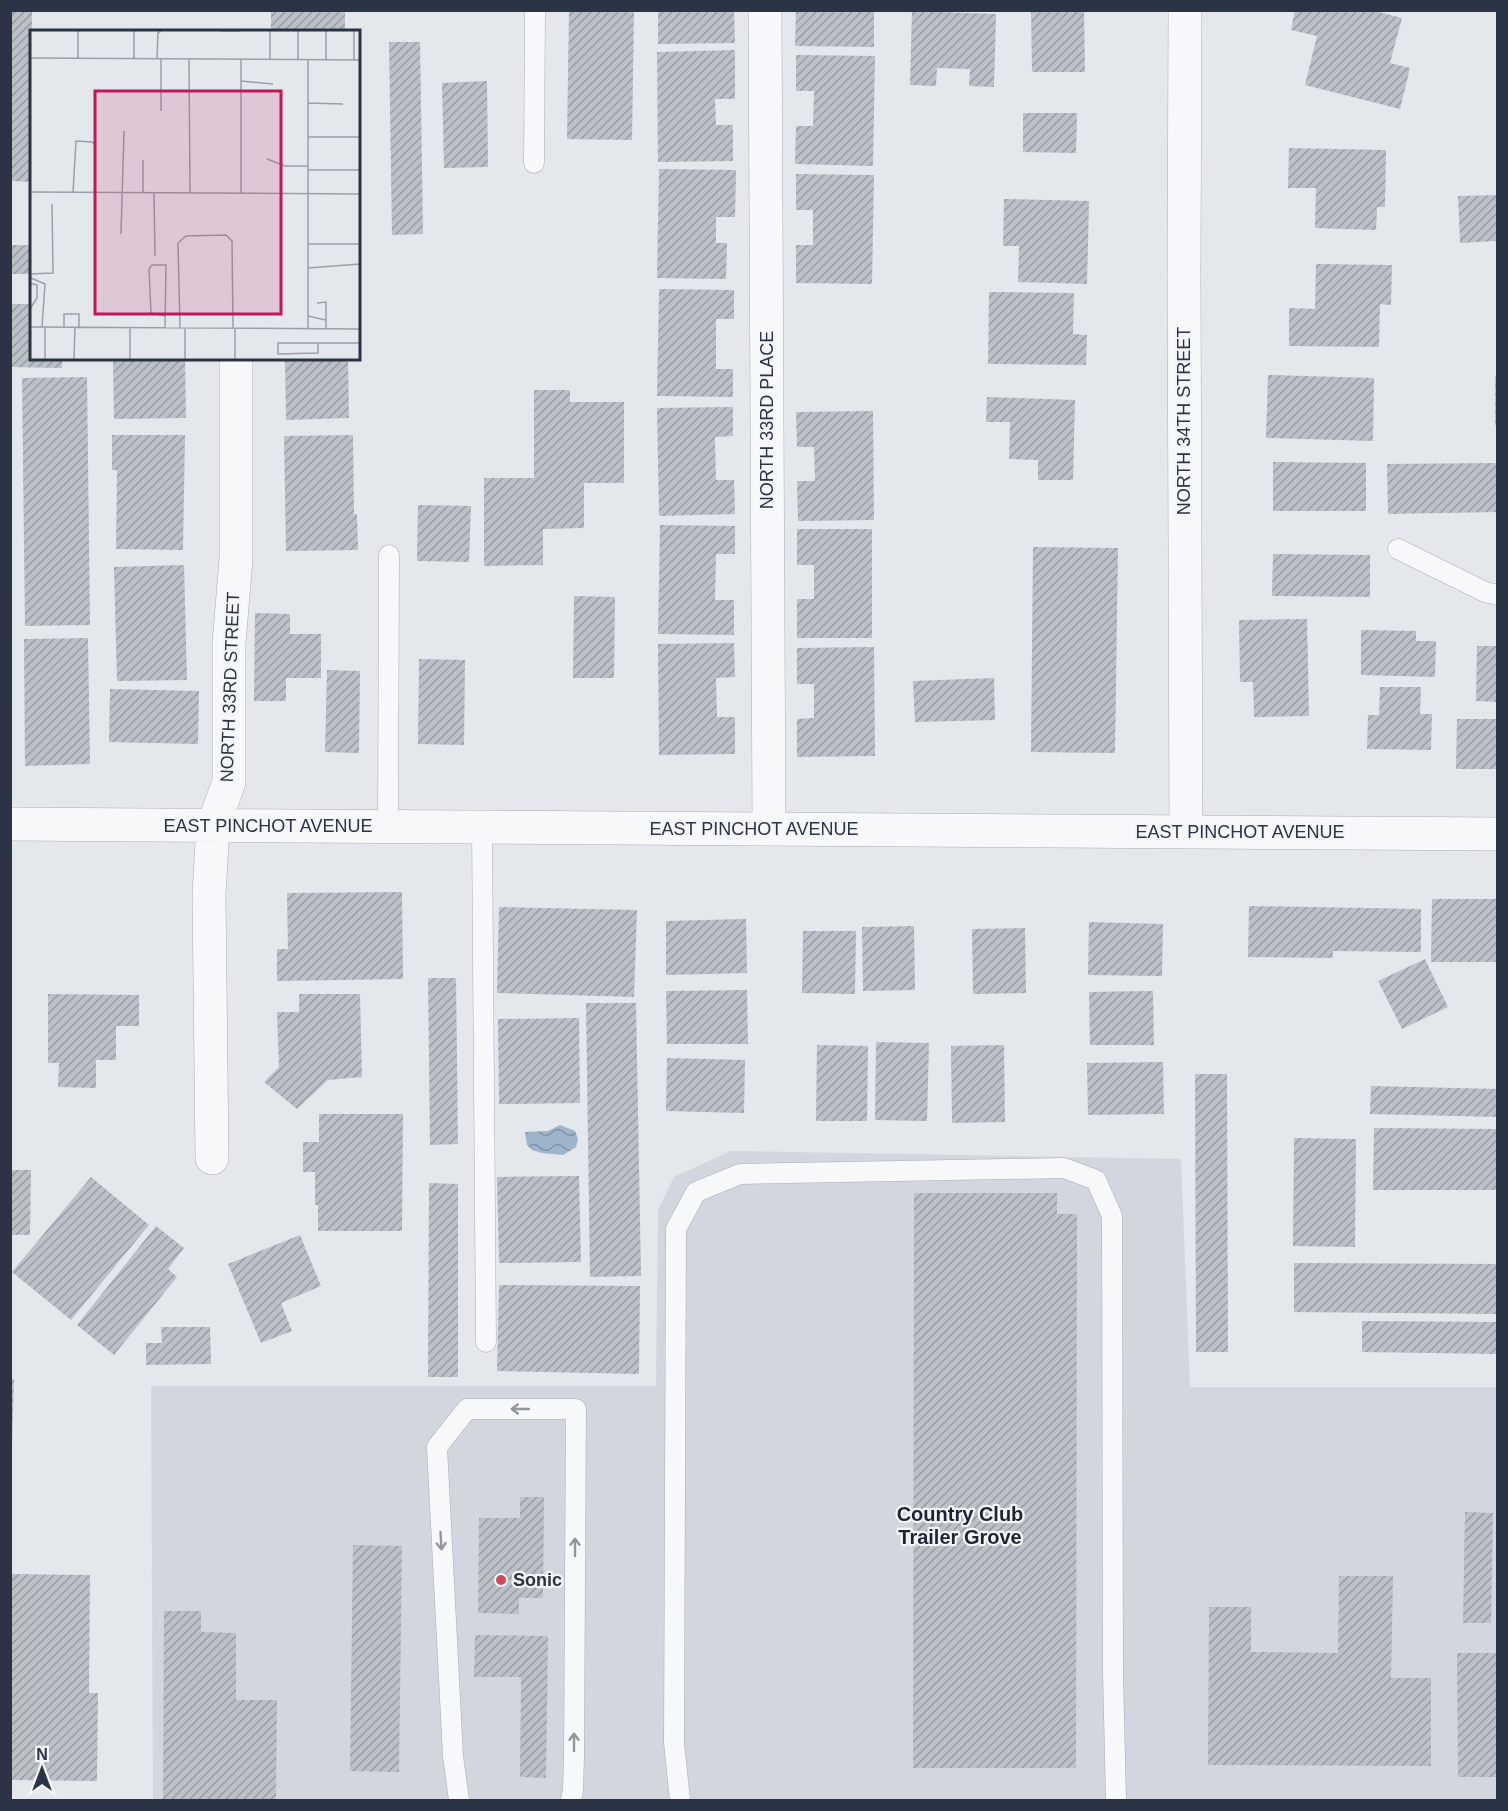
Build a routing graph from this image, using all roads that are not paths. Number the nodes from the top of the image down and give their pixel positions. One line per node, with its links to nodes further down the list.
1 (535, 10): 4 (lane)
2 (765, 10): 13 (street, NORTH 33RD PLACE)
3 (1185, 10): 14 (street, NORTH 34TH STREET)
4 (534, 163)
5 (236, 360): 10 (street, NORTH 33RD STREET)
6 (1398, 549): 8 (lane)
7 (389, 555): 11 (lane)
8 (1497, 595)
9 (10, 824): 10 (street, EAST PINCHOT AVENUE)
10 (213, 826): 11 (street, EAST PINCHOT AVENUE); 16 (street, NORTH 33RD STREET)
11 (388, 827): 12 (street, EAST PINCHOT AVENUE)
12 (482, 827): 13 (street, EAST PINCHOT AVENUE); 17 (lane)
13 (770, 829): 14 (street, EAST PINCHOT AVENUE)
14 (1186, 831): 15 (street, EAST PINCHOT AVENUE)
15 (1497, 834)
16 (212, 1158)
17 (486, 1342)
18 (459, 1800): 19 (lane, one-way to 18)
19 (571, 1800)
20 (680, 1800): 21 (lane)
21 (1116, 1800)

